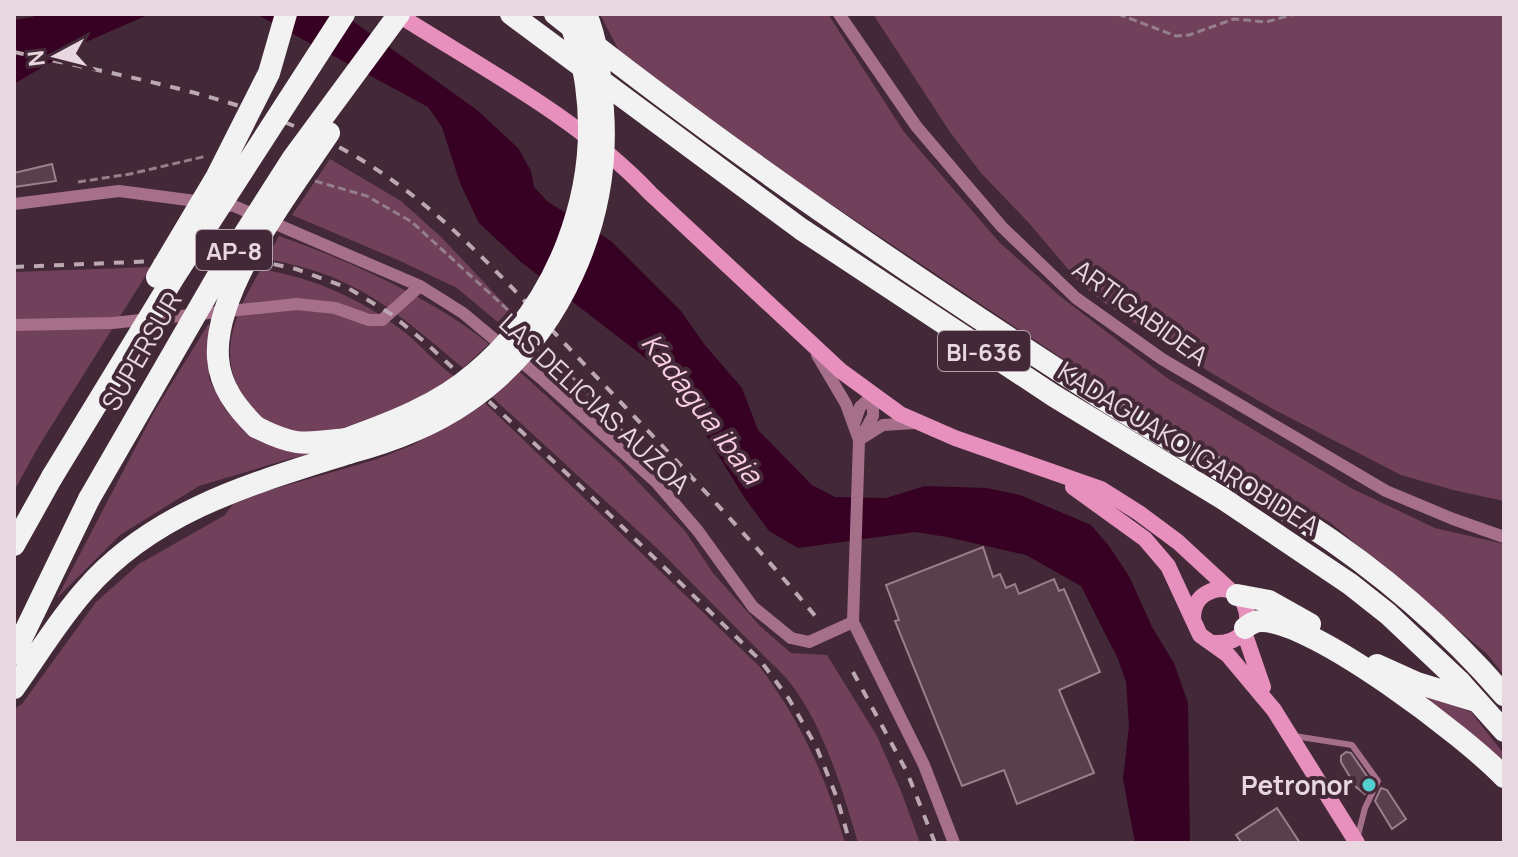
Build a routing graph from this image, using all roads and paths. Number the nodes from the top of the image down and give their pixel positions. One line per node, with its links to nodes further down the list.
1 (286, 14): 21 (highway, bridge)
2 (344, 14): 21 (highway, SUPERSUR / AP-8, bridge)
3 (398, 14): 11 (highway, SUPERSUR / AP-8, bridge); 15 (street)
4 (511, 14): 35 (highway, KADAGUAKO IGAROBIDEA / BI-636, bridge)
5 (555, 14): 32 (highway, KADAGUAKO IGAROBIDEA / BI-636)
6 (568, 14): 20 (highway, bridge)
7 (586, 14): 20 (highway, bridge)
8 (839, 14): 23 (street, ARTIGABIDEA)
9 (1118, 14): 10 (path)
10 (1295, 14)
11 (354, 76): 20 (highway, bridge); 30 (highway, SUPERSUR / AP-8, bridge)
12 (14, 204): 13 (street, LAS DELICIAS AUZOA)
13 (420, 286): 14 (street); 27 (street, LAS DELICIAS AUZOA, bridge)
14 (14, 325)
15 (801, 333): 16 (street); 18 (street)
16 (873, 395): 17 (street); 18 (street); 19 (street)
17 (921, 423): 19 (street); 22 (street)
18 (854, 424): 19 (street)
19 (860, 439): 27 (street)
20 (348, 446): 31 (highway)
21 (56, 470): 24 (highway, SUPERSUR / AP-8)
22 (1055, 475): 25 (street); 26 (street)
23 (1504, 537)
24 (14, 545)
25 (1234, 593): 26 (street); 28 (street); 34 (highway)
26 (1193, 620): 29 (street)
27 (853, 622): 38 (street)
28 (1244, 630): 29 (street); 33 (street); 37 (highway)
29 (1213, 643): 33 (street)
30 (14, 654)
31 (14, 688)
32 (1498, 688)
33 (1274, 710): 36 (street)
34 (1504, 710)
35 (1504, 731)
36 (1290, 736): 39 (street); 39 (lane)
37 (1504, 777)
38 (954, 843)
39 (1357, 843)

